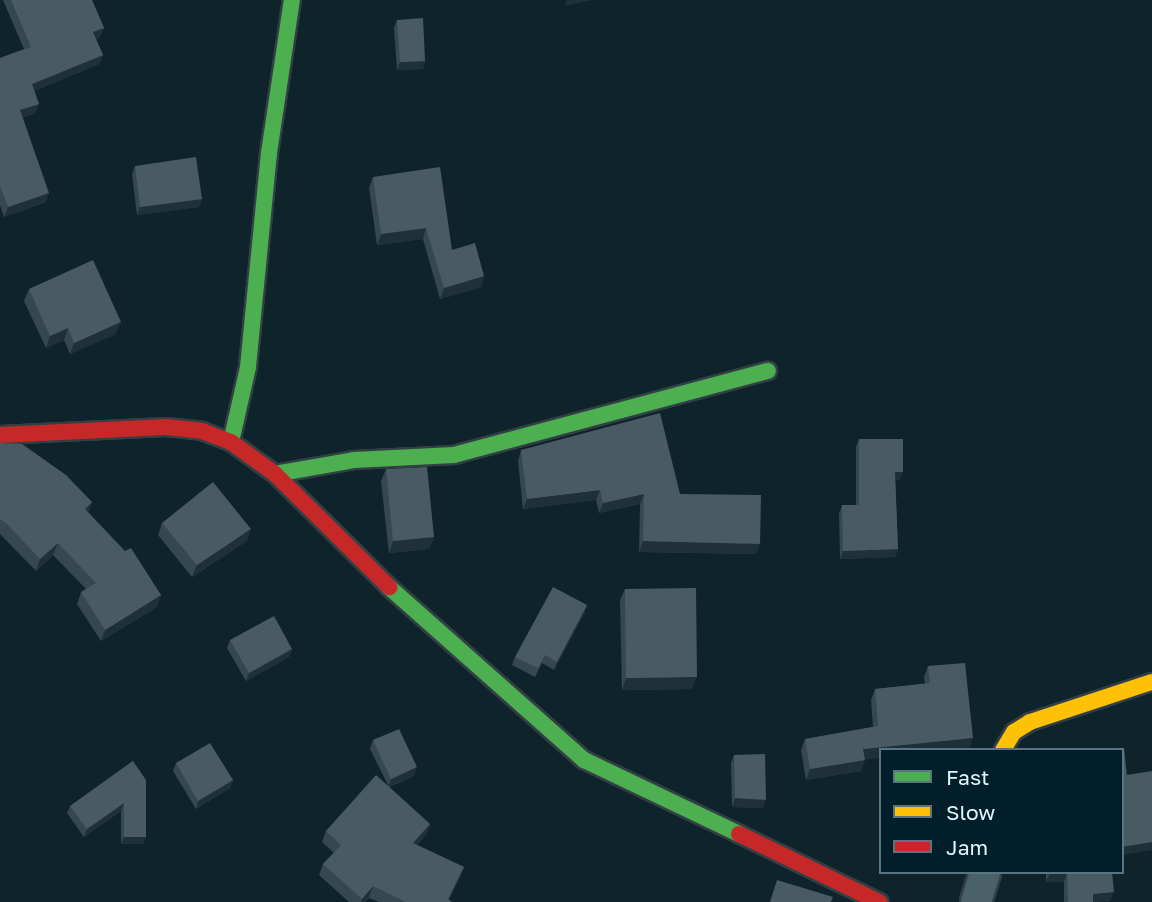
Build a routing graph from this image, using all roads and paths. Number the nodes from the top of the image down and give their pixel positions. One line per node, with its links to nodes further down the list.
1 (292, 0): 4 (street)
2 (768, 371): 5 (street)
3 (0, 435): 4 (street)
4 (231, 442): 5 (street)
5 (275, 474): 9 (street)
6 (1152, 682): 7 (street)
7 (1004, 748)
8 (984, 874): 10 (street)
9 (879, 902)
10 (976, 902)

